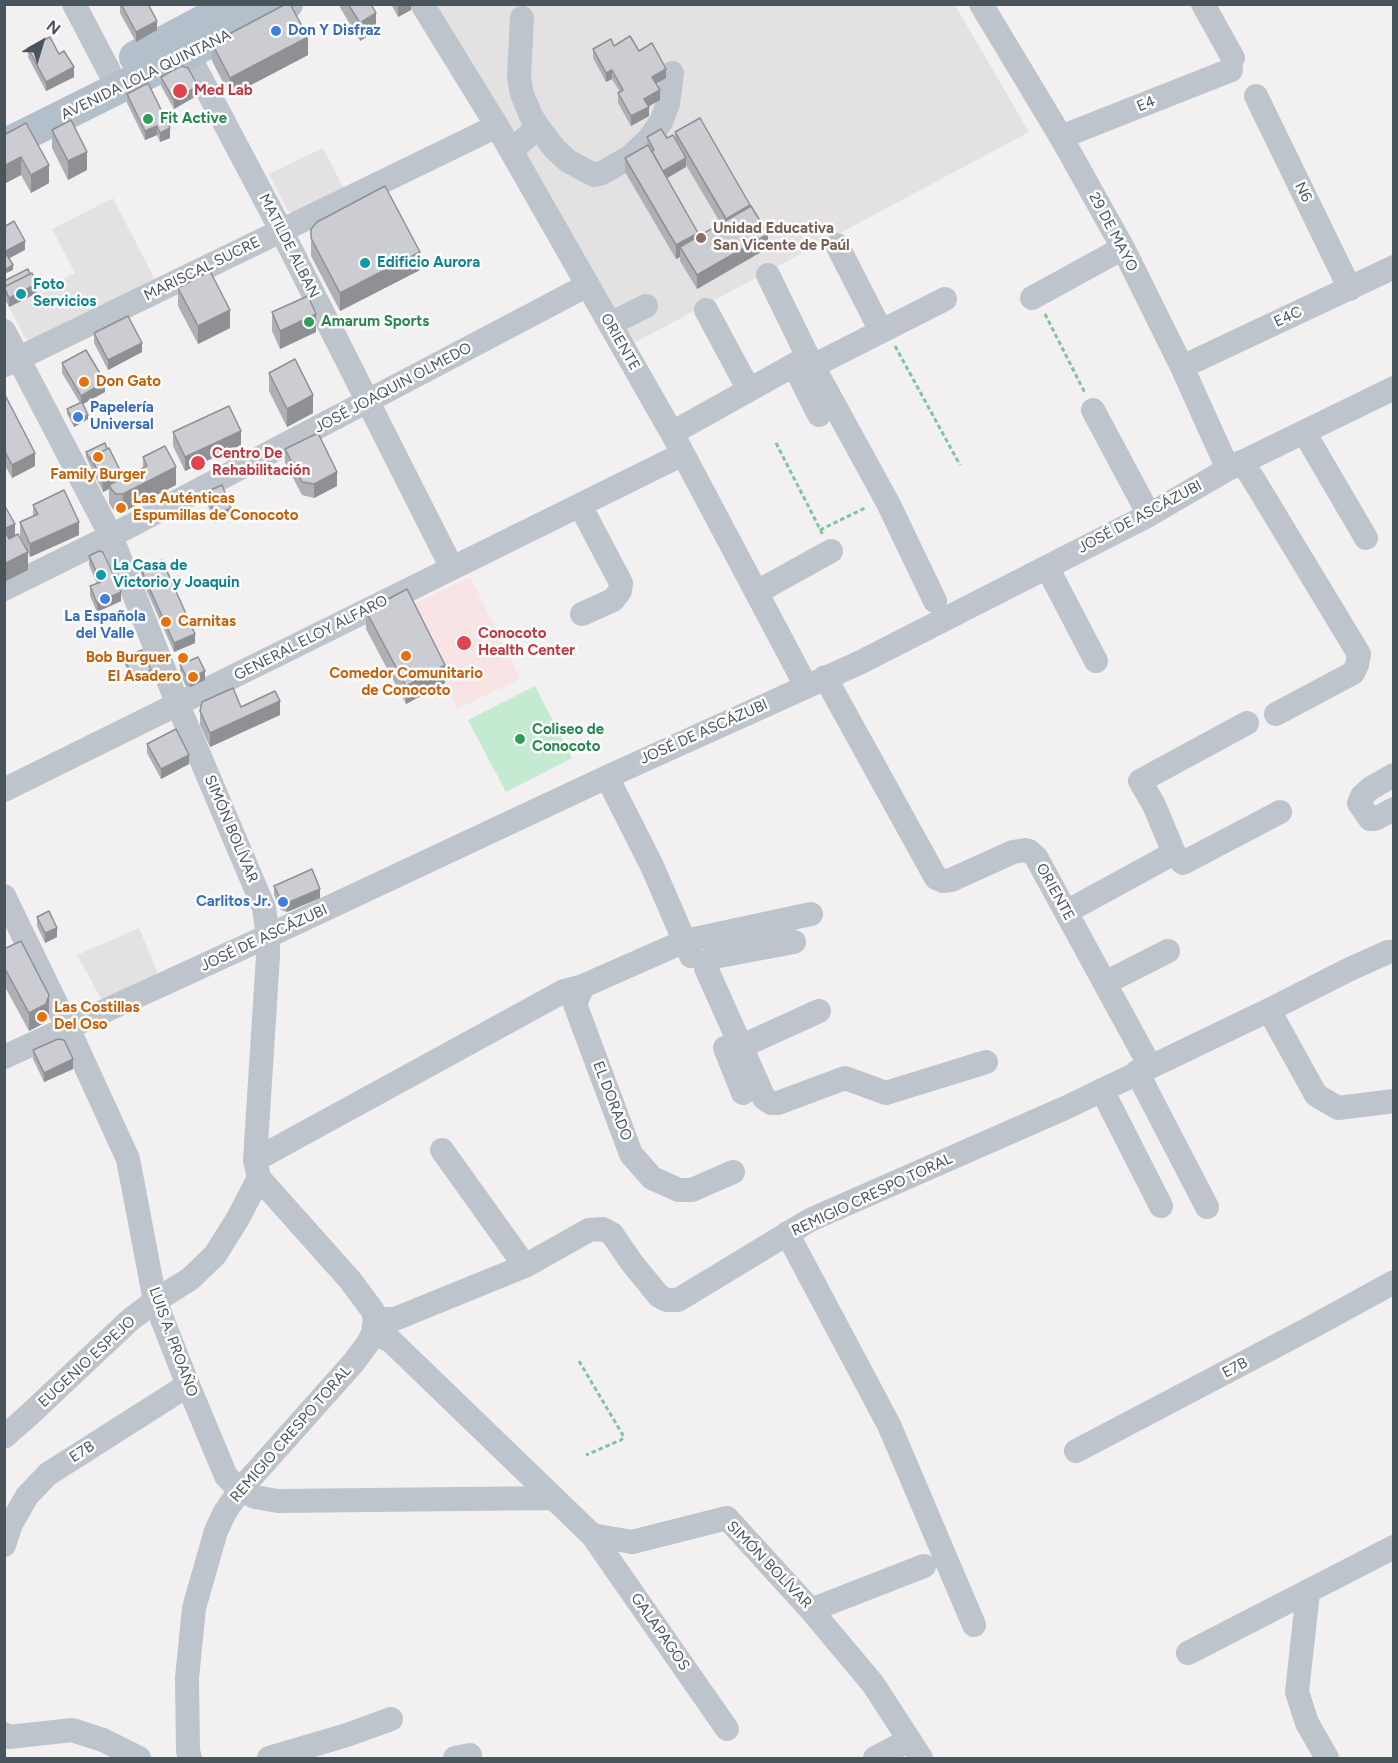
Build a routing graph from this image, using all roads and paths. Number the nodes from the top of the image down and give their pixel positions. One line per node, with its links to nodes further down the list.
1 (74, 4): 9 (street)
2 (235, 4): 9 (main road, AVENIDA LOLA QUINTANA)
3 (287, 4): 8 (main road, AVENIDA LOLA QUINTANA)
4 (422, 4): 13 (street, ORIENTE)
5 (981, 4): 15 (street, 29 DE MAYO)
6 (1203, 4): 15 (street, E4)
7 (522, 18): 14 (street)
8 (188, 54): 16 (main road, AVENIDA LOLA QUINTANA); 18 (street, MATILDE ALBAN)
9 (109, 70): 12 (main road, AVENIDA LOLA QUINTANA)
10 (672, 73): 14 (street)
11 (1256, 96): 24 (street, N6)
12 (4, 126)
13 (497, 126): 17 (street, ORIENTE); 18 (street, MARISCAL SUCRE)
14 (538, 127): 17 (street)
15 (1061, 138): 20 (street, 29 DE MAYO)
16 (4, 145)
17 (511, 151): 23 (street, ORIENTE)
18 (281, 230): 32 (street, MARISCAL SUCRE); 37 (street, MATILDE ALBAN)
19 (837, 245): 30 (street)
20 (1123, 248): 27 (street); 34 (street, 29 DE MAYO)
21 (1394, 267): 24 (street, E4C)
22 (768, 275): 33 (street)
23 (588, 285): 29 (street, ORIENTE); 37 (street, JOSÉ JOAQUIN OLMEDO)
24 (1350, 288): 34 (street, E4C)
25 (945, 298): 30 (street)
26 (646, 306): 29 (street)
27 (1038, 306): 38 (path)
28 (706, 310): 36 (street)
29 (610, 324): 41 (street, ORIENTE)
30 (884, 330): 33 (street); 44 (path)
31 (4, 331): 32 (street, SIMÓN BOLÍVAR)
32 (12, 361): 49 (street, SIMÓN BOLÍVAR)
33 (803, 363): 36 (street); 39 (street); 46 (street)
34 (1182, 367): 45 (street, 29 DE MAYO)
35 (1394, 388): 40 (street, JOSÉ DE ASCÁZUBI)
36 (749, 390): 41 (street)
37 (367, 402): 49 (street, JOSÉ JOAQUIN OLMEDO); 53 (street, MATILDE ALBAN)
38 (1094, 410): 48 (street)
39 (819, 415)
40 (1304, 432): 45 (street, JOSÉ DE ASCÁZUBI); 50 (street)
41 (672, 433): 43 (street, ORIENTE)
42 (776, 443): 51 (path)
43 (683, 454): 47 (street, GENERAL ELOY ALFARO); 55 (street, ORIENTE)
44 (960, 465)
45 (1234, 465): 48 (street, JOSÉ DE ASCÁZUBI); 61 (street, 29 DE MAYO)
46 (885, 498): 51 (path); 56 (street)
47 (580, 505): 53 (street, GENERAL ELOY ALFARO); 57 (street)
48 (1149, 514): 52 (street, JOSÉ DE ASCÁZUBI)
49 (111, 536): 54 (street, JOSÉ JOAQUIN OLMEDO); 60 (street, SIMÓN BOLÍVAR)
50 (1366, 538)
51 (825, 541): 55 (street)
52 (1047, 567): 58 (street); 59 (street, JOSÉ DE ASCÁZUBI)
53 (452, 568): 60 (street, GENERAL ELOY ALFARO)
54 (4, 589)
55 (757, 592): 59 (street, ORIENTE)
56 (935, 601)
57 (582, 614)
58 (1096, 661)
59 (816, 682): 64 (street, JOSÉ DE ASCÁZUBI); 70 (street, ORIENTE)
60 (178, 705): 65 (street, GENERAL ELOY ALFARO); 72 (street, SIMÓN BOLÍVAR)
61 (1276, 714)
62 (1247, 723): 68 (street)
63 (1394, 775): 66 (street)
64 (607, 777): 72 (street, JOSÉ DE ASCÁZUBI); 73 (street)
65 (4, 790)
66 (1394, 809)
67 (1280, 812): 68 (street)
68 (1174, 853): 70 (street)
69 (4, 896): 81 (street, LUIS A. PROAÑO)
70 (1066, 912): 77 (street, ORIENTE)
71 (811, 914): 73 (street)
72 (268, 936): 81 (street, JOSÉ DE ASCÁZUBI); 90 (street, SIMÓN BOLÍVAR)
73 (685, 941): 78 (street); 82 (street)
74 (794, 942): 82 (street)
75 (1168, 951): 77 (street)
76 (1394, 952): 79 (street, REMIGIO CRESPO TORAL)
77 (1105, 983): 85 (street, ORIENTE)
78 (579, 995): 90 (street); 91 (street, EL DORADO)
79 (1269, 1010): 85 (street, REMIGIO CRESPO TORAL); 88 (street)
80 (819, 1011): 82 (street)
81 (68, 1028): 83 (street, JOSÉ DE ASCÁZUBI); 97 (street, LUIS A. PROAÑO)
82 (734, 1050): 84 (street); 87 (street)
83 (4, 1057)
84 (986, 1062)
85 (1143, 1069): 86 (street, REMIGIO CRESPO TORAL); 93 (street, ORIENTE)
86 (1102, 1090): 92 (street); 94 (street, REMIGIO CRESPO TORAL)
87 (743, 1093)
88 (1394, 1101)
89 (442, 1150): 95 (street)
90 (257, 1169): 97 (street, EUGENIO ESPEJO); 98 (street)
91 (733, 1172)
92 (1161, 1206)
93 (1206, 1207)
94 (787, 1233): 95 (street, REMIGIO CRESPO TORAL); 112 (street)
95 (525, 1266): 98 (street, REMIGIO CRESPO TORAL)
96 (1394, 1282): 102 (street, E7B)
97 (155, 1301): 100 (street, LUIS A. PROAÑO); 101 (street, EUGENIO ESPEJO)
98 (375, 1326): 104 (street, REMIGIO CRESPO TORAL); 105 (street)
99 (579, 1361): 103 (path)
100 (188, 1386): 104 (street, LUIS A. PROAÑO); 107 (street, E7B)
101 (4, 1437)
102 (1076, 1451)
103 (586, 1455)
104 (240, 1490): 105 (street); 119 (street, REMIGIO CRESPO TORAL)
105 (554, 1498): 106 (street)
106 (592, 1535): 111 (street, SIMÓN BOLÍVAR); 115 (street, GALAPAGOS)
107 (4, 1545)
108 (1394, 1547): 110 (street)
109 (924, 1566): 111 (street)
110 (1308, 1592): 113 (street); 122 (street)
111 (811, 1610): 117 (street, SIMÓN BOLÍVAR)
112 (974, 1625)
113 (1188, 1653)
114 (391, 1719): 120 (street)
115 (728, 1729)
116 (6, 1736): 118 (street)
117 (915, 1749): 121 (street)
118 (139, 1758)
119 (190, 1758)
120 (269, 1758)
121 (875, 1758)
122 (1327, 1758)

